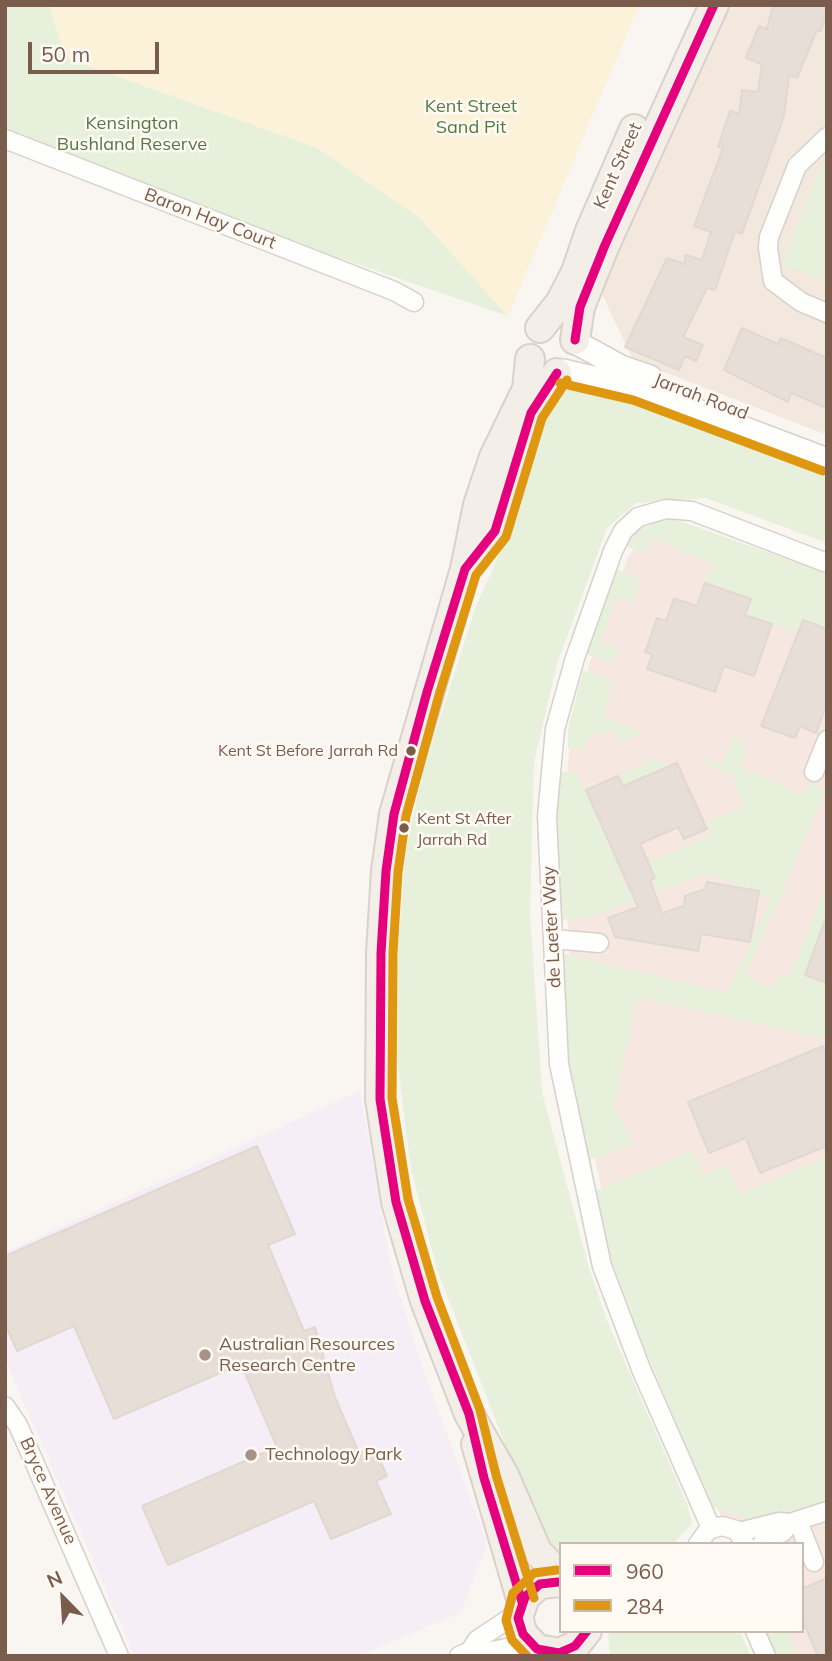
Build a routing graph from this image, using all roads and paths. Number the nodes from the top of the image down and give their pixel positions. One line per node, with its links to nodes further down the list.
1 (700, 5): 7 (main road, Kent Street)
2 (714, 5): 8 (main road, Kent Street)
3 (827, 137): 6 (street)
4 (5, 139): 5 (street, Baron Hay Court)
5 (414, 302)
6 (827, 313)
7 (540, 328): 8 (main road); 9 (main road)
8 (576, 342): 10 (main road); 11 (street, Jarrah Road)
9 (530, 359): 10 (main road); 14 (main road)
10 (560, 372): 12 (street, Jarrah Road); 14 (main road)
11 (827, 447)
12 (827, 460)
13 (827, 562): 17 (street, de Laeter Way)
14 (465, 569): 20 (main road)
15 (827, 740): 16 (street)
16 (814, 772)
17 (553, 939): 18 (street); 23 (street, de Laeter Way)
18 (599, 943)
19 (5, 1406): 35 (street, Bryce Avenue)
20 (470, 1414): 28 (main road); 30 (main road)
21 (827, 1511): 22 (street)
22 (794, 1522): 24 (street); 26 (street); 27 (street)
23 (711, 1528): 24 (street); 25 (street)
24 (742, 1538)
25 (700, 1542)
26 (766, 1542)
27 (814, 1562)
28 (559, 1578)
29 (559, 1580): 30 (main road)
30 (520, 1607): 33 (main road); 34 (street)
31 (756, 1633): 36 (street)
32 (587, 1640): 33 (main road)
33 (536, 1649): 34 (street)
34 (465, 1653)
35 (119, 1656)
36 (766, 1656)

